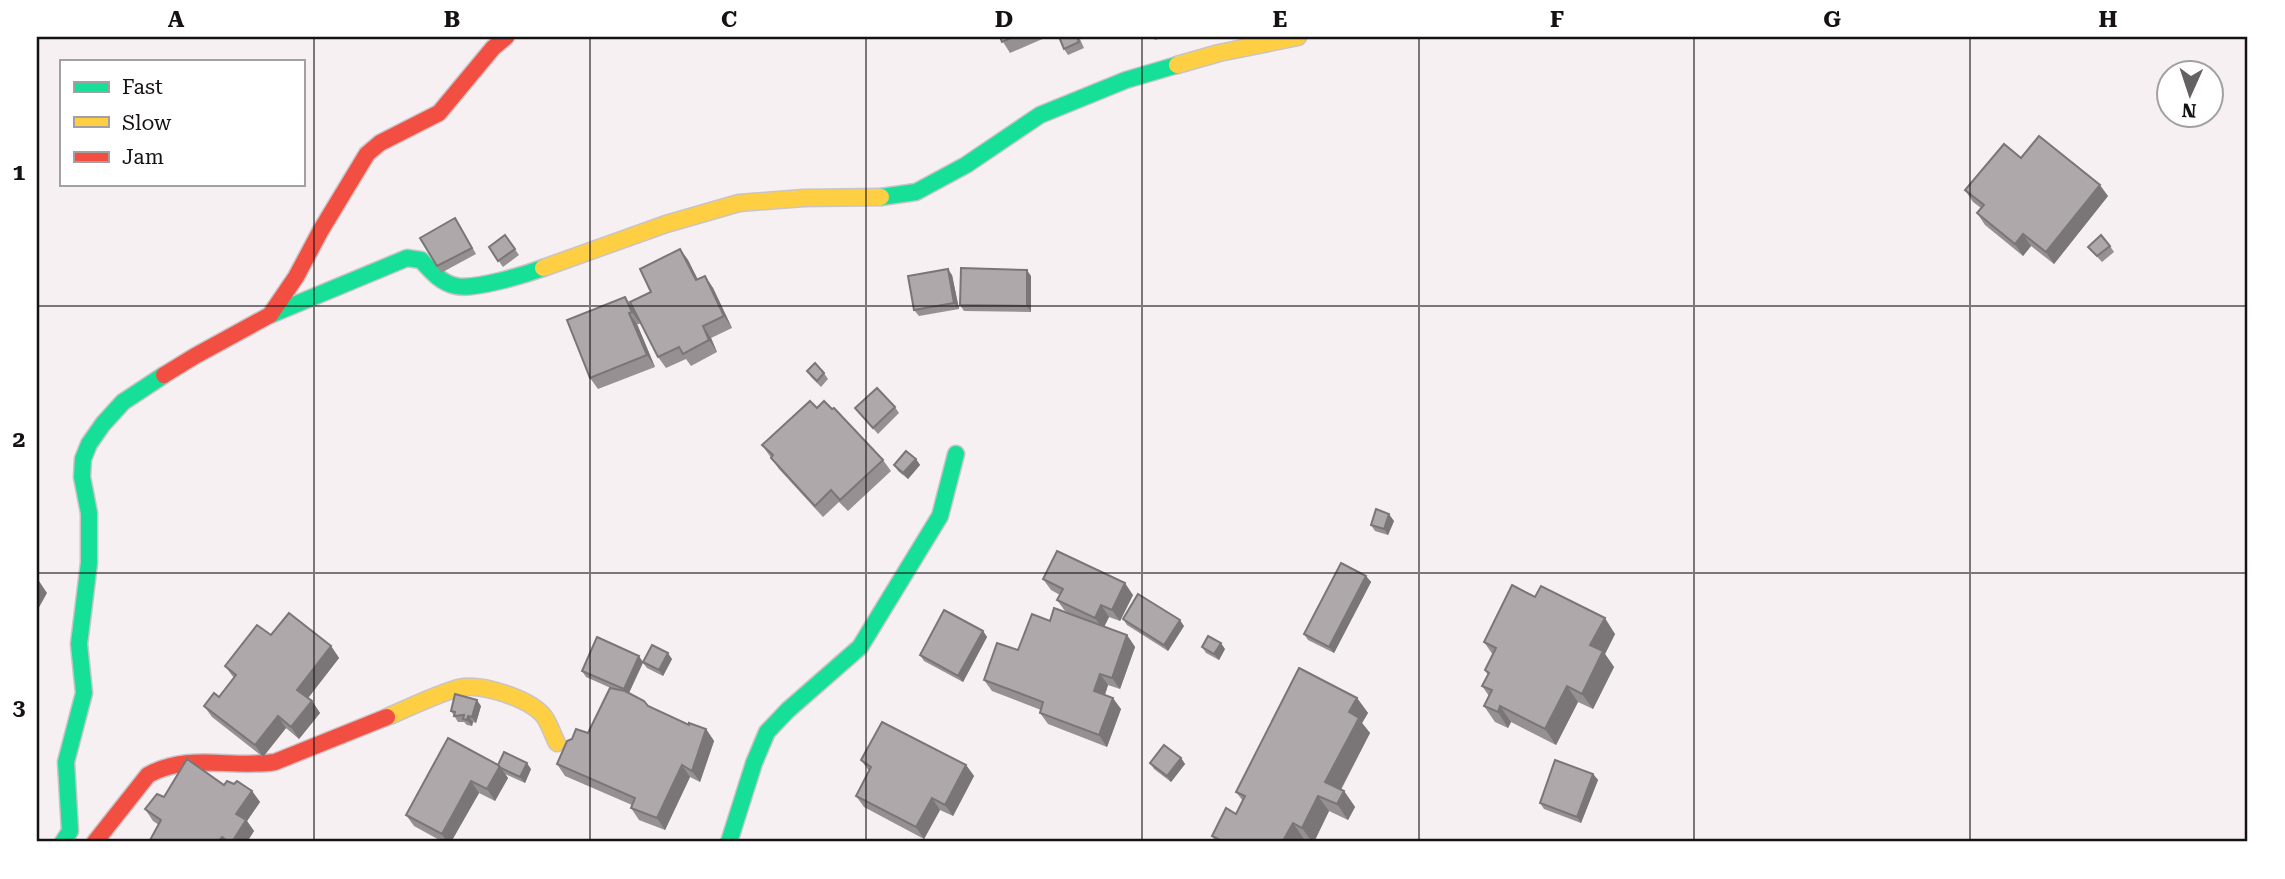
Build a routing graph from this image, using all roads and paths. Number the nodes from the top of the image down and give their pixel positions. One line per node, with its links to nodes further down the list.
1 (506, 37): 3 (street)
2 (1298, 37): 3 (street)
3 (270, 315): 6 (street)
4 (956, 454): 8 (street)
5 (557, 743): 7 (street)
6 (63, 842)
7 (95, 842)
8 (729, 842)

